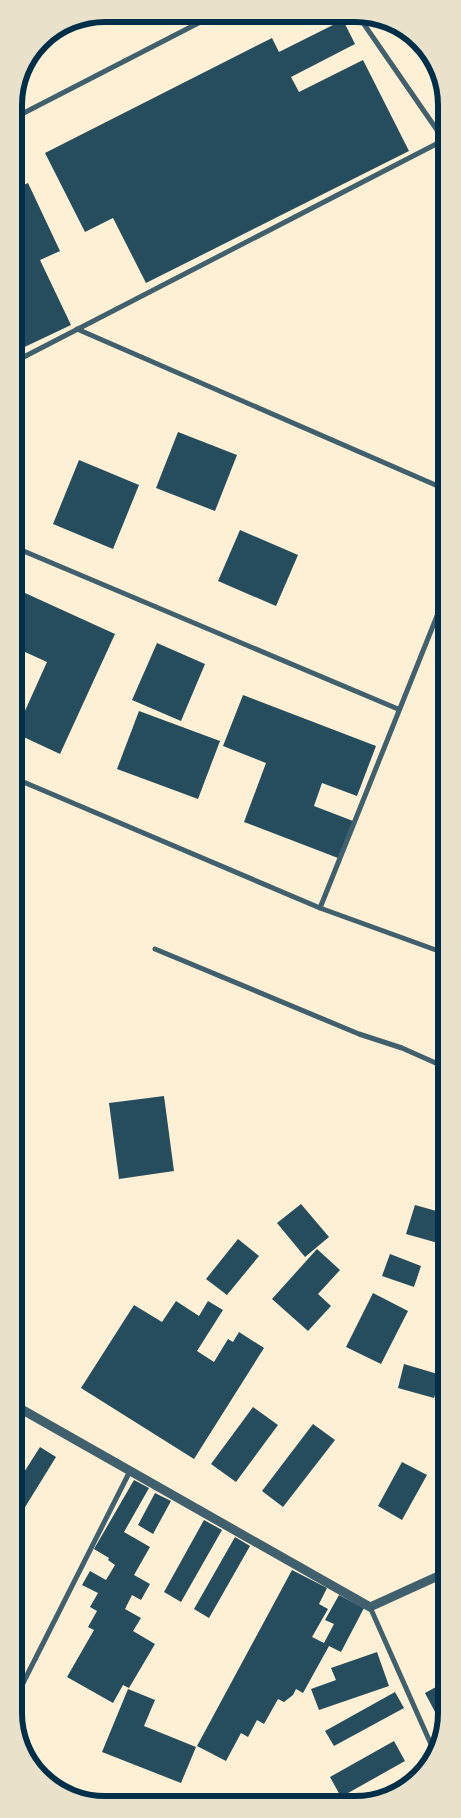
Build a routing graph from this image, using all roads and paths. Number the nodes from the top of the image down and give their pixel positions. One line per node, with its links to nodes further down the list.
1 (200, 22): 3 (street)
2 (364, 23): 4 (street)
3 (23, 113)
4 (438, 131)
5 (438, 145): 6 (street)
6 (77, 329): 7 (street); 8 (street)
7 (23, 357)
8 (438, 486)
9 (23, 551): 11 (street)
10 (438, 612): 11 (street)
11 (398, 709): 13 (street)
12 (23, 782): 13 (street)
13 (320, 908): 15 (street)
14 (156, 949): 16 (street)
15 (438, 951)
16 (438, 1064)
17 (22, 1410): 18 (street)
18 (130, 1471): 20 (street); 21 (street)
19 (438, 1576): 20 (street)
20 (370, 1607): 22 (street)
21 (22, 1686)
22 (431, 1745)

